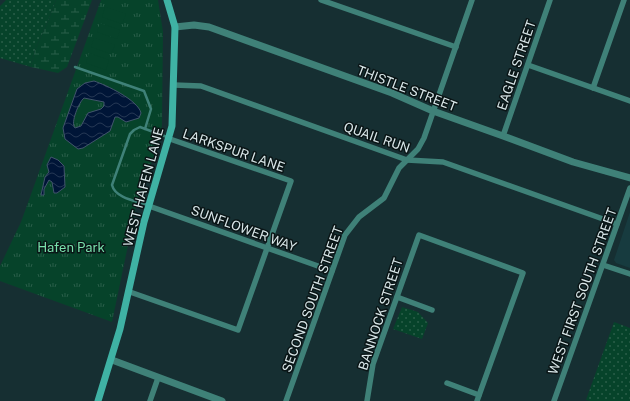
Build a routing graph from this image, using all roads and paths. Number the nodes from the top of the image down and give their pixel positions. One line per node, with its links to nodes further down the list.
1 (167, 0): 6 (main road, WEST HAFEN LANE)
2 (321, 0): 7 (street)
3 (472, 0): 7 (street, SECOND SOUTH STREET)
4 (550, 0): 8 (street, EAGLE STREET)
5 (624, 0): 11 (street)
6 (175, 27): 10 (main road, WEST HAFEN LANE); 13 (street, THISTLE STREET)
7 (456, 48): 13 (street, SECOND SOUTH STREET)
8 (528, 65): 11 (street); 15 (street, EAGLE STREET)
9 (75, 67): 14 (lane)
10 (174, 85): 16 (main road, WEST HAFEN LANE); 17 (street, QUAIL RUN)
11 (593, 88): 12 (street)
12 (630, 101)
13 (433, 111): 15 (street, THISTLE STREET); 17 (street, SECOND SOUTH STREET)
14 (145, 129): 16 (lane); 20 (lane)
15 (502, 136): 18 (street, THISTLE STREET)
16 (170, 138): 20 (main road, WEST HAFEN LANE); 22 (street, LARKSPUR LANE)
17 (407, 160): 21 (street, QUAIL RUN); 24 (street, SECOND SOUTH STREET)
18 (630, 178)
19 (630, 188): 21 (street, WEST FIRST SOUTH STREET)
20 (149, 206): 22 (street, SUNFLOWER WAY); 26 (main road, WEST HAFEN LANE)
21 (617, 224): 23 (street, WEST FIRST SOUTH STREET)
22 (267, 248): 24 (street, SUNFLOWER WAY); 26 (street)
23 (603, 264): 25 (street); 39 (street, WEST FIRST SOUTH STREET)
24 (332, 271): 36 (street, SECOND SOUTH STREET)
25 (630, 274)
26 (130, 292): 29 (main road, WEST HAFEN LANE)
27 (396, 297): 28 (street); 32 (street, BANNOCK STREET); 37 (street, BANNOCK STREET)
28 (432, 310)
29 (112, 360): 30 (street); 33 (main road, WEST HAFEN LANE)
30 (158, 378): 34 (street); 35 (street)
31 (447, 384): 32 (street)
32 (479, 395): 38 (street)
33 (98, 401)
34 (150, 401)
35 (222, 401)
36 (286, 401)
37 (367, 401)
38 (477, 401)
39 (554, 401)

